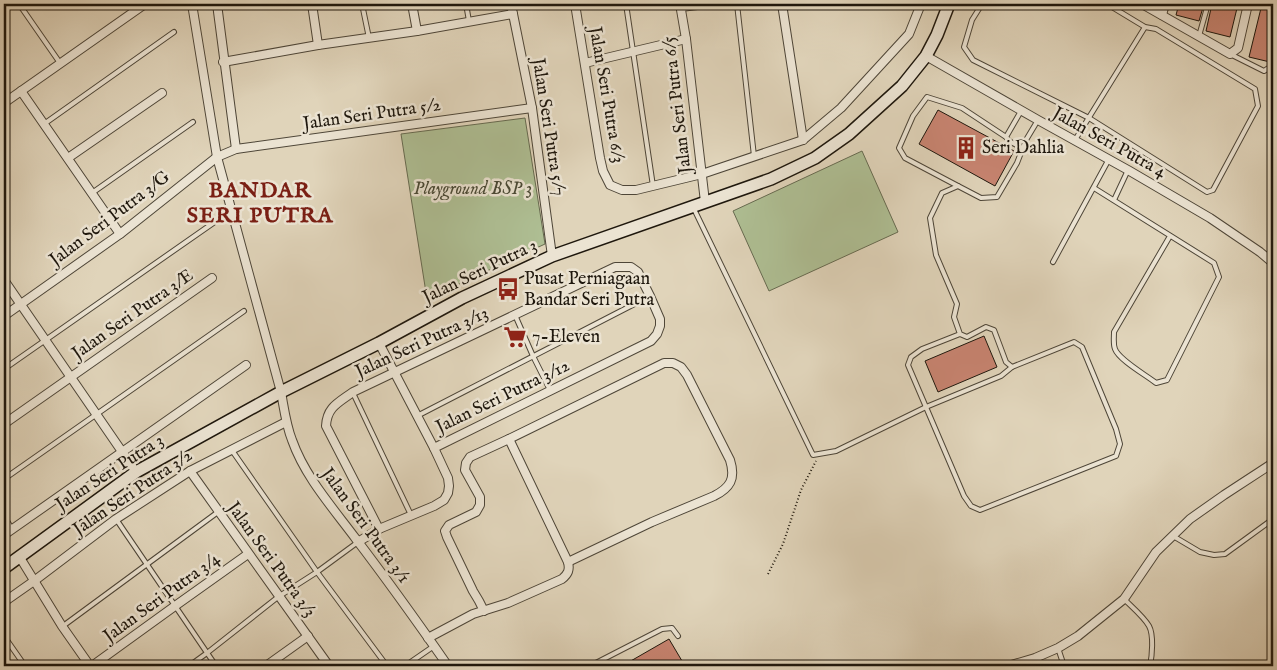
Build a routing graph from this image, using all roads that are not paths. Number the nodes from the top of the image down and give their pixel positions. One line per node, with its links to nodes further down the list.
1 (19, 4): 39 (lane)
2 (145, 4): 39 (street)
3 (192, 4): 55 (street, Jalan Seri Putra 3/1)
4 (217, 4): 37 (street)
5 (312, 4): 33 (street)
6 (362, 4): 31 (lane)
7 (412, 4): 28 (street)
8 (466, 4): 26 (lane)
9 (511, 4): 24 (street, Jalan Seri Putra 5/7)
10 (575, 4): 38 (street, Jalan Seri Putra 6/3)
11 (626, 4): 34 (lane)
12 (722, 4): 23 (lane)
13 (737, 4): 56 (lane)
14 (782, 4): 51 (street)
15 (921, 4): 51 (street)
16 (949, 4): 36 (street, Jalan Seri Putra 3)
17 (982, 4): 46 (lane)
18 (1107, 4): 27 (lane)
19 (1142, 4): 25 (street)
20 (1166, 4): 25 (street)
21 (1208, 4): 30 (lane)
22 (1248, 4): 35 (street)
23 (680, 6): 32 (street, Jalan Seri Putra 6/5)
24 (513, 14): 26 (street); 44 (street, Jalan Seri Putra 5/7)
25 (1162, 15): 30 (street)
26 (468, 21): 28 (street)
27 (1145, 28): 46 (lane); 46 (lane)
28 (417, 31): 31 (street)
29 (174, 32): 49 (lane)
30 (1199, 36): 35 (street)
31 (368, 38): 33 (street)
32 (686, 39): 34 (street); 60 (street, Jalan Seri Putra 6/5)
33 (318, 45): 37 (street)
34 (634, 51): 38 (street); 61 (lane)
35 (1230, 54): 40 (lane)
36 (926, 56): 45 (street, Jalan Seri Putra 4); 66 (street, Jalan Seri Putra 3)
37 (223, 62): 54 (street)
38 (585, 63): 61 (street, Jalan Seri Putra 6/3)
39 (60, 64): 41 (street)
40 (1273, 65)
41 (22, 91): 43 (street); 49 (street)
42 (162, 92): 57 (street)
43 (4, 103)
44 (532, 108): 54 (street, Jalan Seri Putra 5/2); 71 (street, Jalan Seri Putra 5/7)
45 (1021, 111): 47 (street, Jalan Seri Putra 4); 50 (lane)
46 (1088, 118): 52 (lane)
47 (1038, 120): 52 (street, Jalan Seri Putra 4); 53 (lane)
48 (194, 122): 64 (lane)
49 (44, 124): 57 (street)
50 (1006, 137): 53 (lane); 62 (lane)
51 (803, 140): 56 (street, Jalan Seri Putra 6/3)
52 (1075, 140): 58 (street, Jalan Seri Putra 4)
53 (1022, 148): 62 (lane)
54 (236, 149): 55 (street, Jalan Seri Putra 5/2)
55 (217, 157): 69 (street, Jalan Seri Putra 3/G); 92 (street, Jalan Seri Putra 3/1)
56 (754, 157): 60 (street, Jalan Seri Putra 6/3)
57 (68, 158): 64 (street)
58 (1109, 159): 59 (street, Jalan Seri Putra 4); 63 (lane)
59 (1128, 170): 65 (lane); 73 (street, Jalan Seri Putra 4)
60 (702, 174): 61 (street, Jalan Seri Putra 6/3); 66 (street, Jalan Seri Putra 6/5)
61 (653, 186)
62 (958, 186): 82 (lane)
63 (1094, 188): 65 (lane); 72 (lane)
64 (92, 193): 69 (street)
65 (1114, 200): 70 (lane)
66 (705, 202): 67 (street, Jalan Seri Putra 3)
67 (693, 206): 71 (street, Jalan Seri Putra 3); 94 (lane)
68 (219, 219): 83 (lane)
69 (120, 234): 77 (street, Jalan Seri Putra 3/G)
70 (1170, 236): 70 (lane)
71 (552, 256): 84 (street, Jalan Seri Putra 3)
72 (1053, 262)
73 (1273, 263)
74 (212, 278): 90 (street, Jalan Seri Putra 3/E)
75 (4, 280): 77 (street)
76 (650, 296): 79 (street, Jalan Seri Putra 3/13); 81 (street, Jalan Seri Putra 3/13); 85 (lane)
77 (20, 304): 80 (street, Jalan Seri Putra 3/G); 83 (street)
78 (244, 311): 95 (lane)
79 (515, 315): 85 (lane); 89 (street, Jalan Seri Putra 3/13)
80 (4, 316)
81 (660, 326): 91 (street, Jalan Seri Putra 3/12)
82 (960, 334): 87 (lane); 94 (lane)
83 (45, 340): 88 (lane); 90 (street)
84 (379, 343): 89 (street); 92 (street, Jalan Seri Putra 3)
85 (533, 356): 91 (lane); 96 (lane)
86 (246, 365): 102 (street)
87 (1012, 367): 94 (lane); 94 (lane)
88 (4, 369)
89 (394, 373): 93 (street, Jalan Seri Putra 3/13); 96 (street)
90 (70, 377): 95 (street); 98 (street, Jalan Seri Putra 3/E)
91 (550, 390): 100 (street, Jalan Seri Putra 3/12)
92 (281, 392): 97 (street, Jalan Seri Putra 3/1); 105 (street, Jalan Seri Putra 3)
93 (353, 392): 108 (lane); 113 (street, Jalan Seri Putra 3/13)
94 (926, 407)
95 (96, 414): 102 (street); 106 (lane)
96 (417, 416): 100 (street)
97 (286, 422): 101 (street, Jalan Seri Putra 3/2); 116 (street, Jalan Seri Putra 3/1)
98 (4, 424)
99 (509, 439): 119 (street); 119 (street); 128 (street)
100 (434, 448): 108 (street)
101 (231, 449): 104 (street, Jalan Seri Putra 3/2); 122 (lane)
102 (122, 452): 105 (street); 112 (street)
103 (1273, 463): 115 (street)
104 (190, 471): 107 (street, Jalan Seri Putra 3/3); 111 (street, Jalan Seri Putra 3/2)
105 (136, 472): 118 (street, Jalan Seri Putra 3)
106 (4, 479)
107 (218, 512): 117 (street, Jalan Seri Putra 3/3); 120 (lane)
108 (412, 515): 113 (street)
109 (4, 516): 112 (lane)
110 (1273, 519): 115 (lane)
111 (116, 520): 120 (lane); 123 (street, Jalan Seri Putra 3/2)
112 (12, 529): 114 (street)
113 (379, 529): 116 (street)
114 (4, 535)
115 (1173, 536): 125 (street)
116 (358, 542): 122 (lane); 133 (street, Jalan Seri Putra 3/1)
117 (248, 554): 124 (street, Jalan Seri Putra 3/3); 127 (street, Jalan Seri Putra 3/4)
118 (19, 556): 121 (street, Jalan Seri Putra 3); 123 (street)
119 (568, 562): 128 (street)
120 (147, 565): 127 (lane); 129 (lane)
121 (4, 568)
122 (317, 572): 124 (lane); 143 (lane)
123 (34, 581): 126 (street, Jalan Seri Putra 3/2); 129 (street)
124 (278, 597): 131 (street, Jalan Seri Putra 3/3); 136 (lane)
125 (1124, 599): 135 (street); 149 (lane)
126 (4, 602)
127 (175, 606): 136 (lane); 138 (street, Jalan Seri Putra 3/4)
128 (484, 611): 133 (street)
129 (62, 626): 138 (street)
130 (4, 636): 137 (lane)
131 (308, 636): 141 (street); 142 (street, Jalan Seri Putra 3/3)
132 (678, 636): 146 (lane)
133 (428, 638): 134 (street, Jalan Seri Putra 3/1)
134 (434, 646): 144 (lane); 145 (street, Jalan Seri Putra 3/1)
135 (1058, 648): 147 (street); 148 (lane)
136 (207, 653): 139 (lane); 140 (lane)
137 (25, 666)
138 (91, 666)
139 (189, 666)
140 (216, 666)
141 (266, 666)
142 (329, 666)
143 (387, 666)
144 (405, 666)
145 (448, 666)
146 (590, 666)
147 (1008, 666)
148 (1064, 666)
149 (1150, 666)

